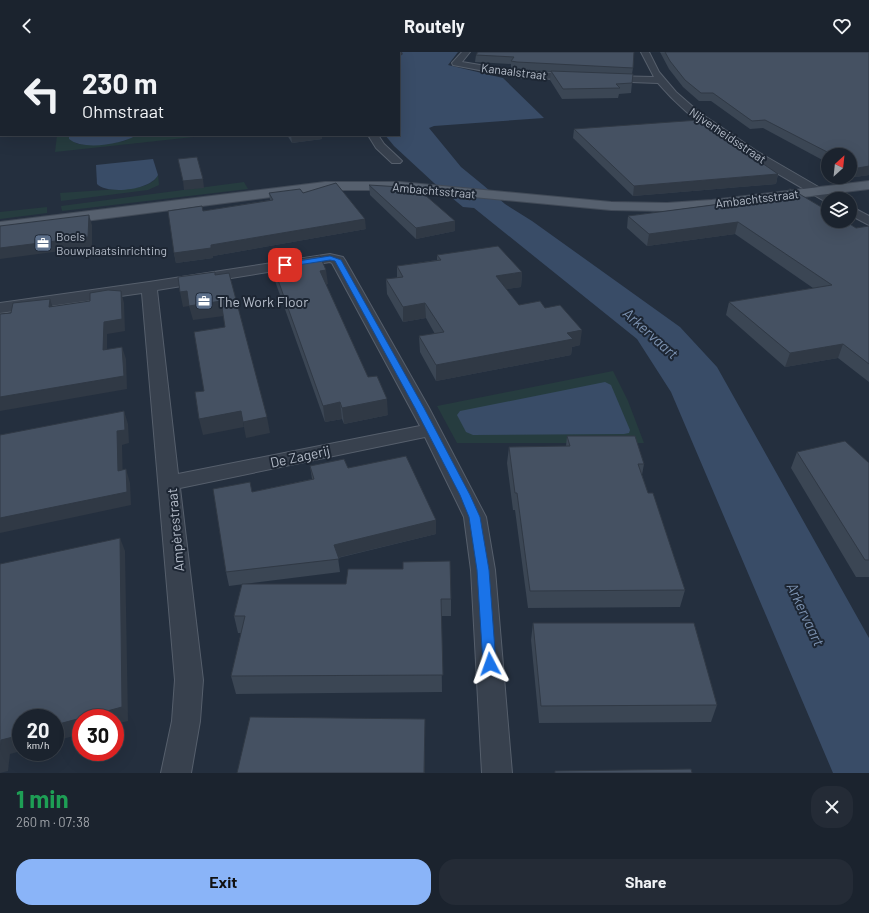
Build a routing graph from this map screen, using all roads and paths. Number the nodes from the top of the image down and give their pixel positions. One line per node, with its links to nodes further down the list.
1 (466, 52): 3 (street, Kanaalstraat)
2 (645, 52): 3 (street, Nijverheidsstraat)
3 (659, 80): 7 (street, Nijverheidsstraat)
4 (374, 136): 5 (street)
5 (396, 161)
6 (869, 185): 7 (main road, Ambachtsstraat)
7 (818, 191): 8 (street, Nijverheidsstraat); 11 (main road, Ambachtsstraat)
8 (821, 193)
9 (857, 214): 10 (street)
10 (869, 221)
11 (0, 227)
12 (150, 287): 13 (street); 14 (street); 15 (street, Ampèrestraat)
13 (0, 308)
14 (430, 430): 15 (street, De Zagerij); 17 (street)
15 (170, 483): 16 (street, Ampèrestraat)
16 (176, 773)
17 (497, 773)

